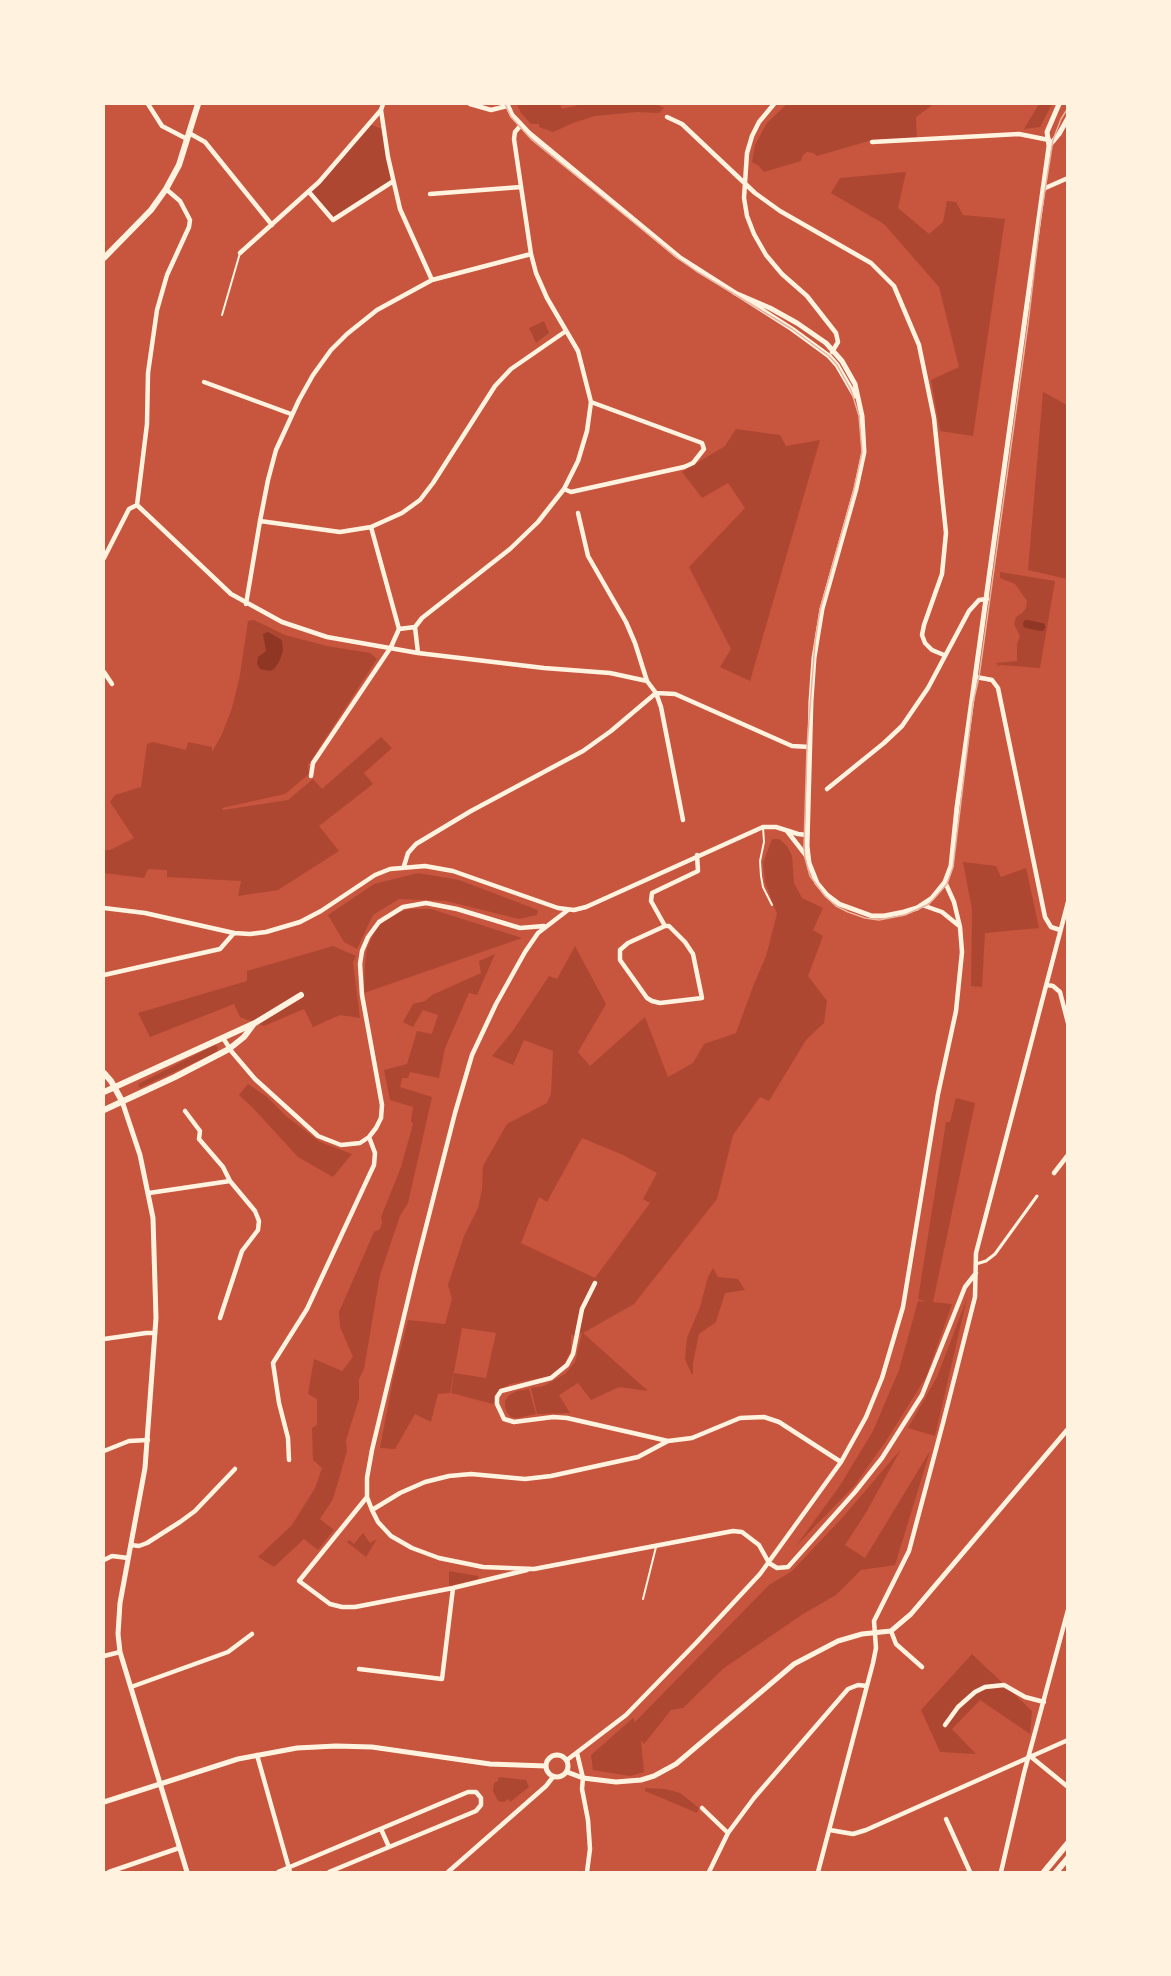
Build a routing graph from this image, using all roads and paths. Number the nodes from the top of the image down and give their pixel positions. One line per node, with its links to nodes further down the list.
1 (148, 104): 12 (street)
2 (198, 104): 12 (main road)
3 (383, 104): 8 (street)
4 (470, 104): 7 (street)
5 (774, 104): 17 (street)
6 (1059, 104): 14 (street)
7 (507, 105): 11 (street)
8 (381, 110): 16 (street); 21 (street)
9 (667, 117): 17 (street)
10 (1068, 118): 14 (street)
11 (521, 125): 18 (street); 28 (street)
12 (188, 136): 19 (main road); 23 (street)
13 (872, 142): 14 (street)
14 (1050, 142): 20 (street)
15 (1068, 178): 20 (street)
16 (393, 182): 21 (street); 27 (street)
17 (745, 185): 31 (street); 49 (street)
18 (521, 187): 22 (street); 25 (street)
19 (166, 189): 26 (main road); 38 (street)
20 (1042, 189): 43 (street)
21 (309, 192): 23 (street)
22 (430, 194)
23 (272, 225): 24 (street)
24 (240, 253): 29 (lane)
25 (531, 255): 27 (street); 30 (street)
26 (104, 258)
27 (432, 280): 36 (street)
28 (735, 293): 31 (street); 32 (street)
29 (222, 315)
30 (566, 331): 35 (street); 41 (street)
31 (834, 350): 32 (street); 34 (street)
32 (829, 356): 34 (street)
33 (204, 382): 36 (street)
34 (858, 400): 55 (street)
35 (591, 402): 37 (street); 37 (street)
36 (291, 414): 40 (street)
37 (564, 489): 45 (street)
38 (137, 505): 42 (street); 44 (street)
39 (578, 513): 52 (street)
40 (260, 521): 41 (street); 44 (street)
41 (371, 527): 46 (street)
42 (104, 558)
43 (987, 598): 49 (street); 51 (street)
44 (246, 604): 47 (street)
45 (415, 627): 46 (street); 48 (street)
46 (399, 629): 47 (street)
47 (391, 647): 48 (street); 56 (street)
48 (418, 653): 52 (street)
49 (944, 655): 57 (street)
50 (104, 672): 53 (street)
51 (976, 676): 65 (street); 74 (street)
52 (647, 681): 54 (street)
53 (112, 684)
54 (656, 693): 55 (street); 58 (street); 64 (street)
55 (810, 747): 61 (street)
56 (311, 776)
57 (827, 789)
58 (683, 820)
59 (763, 827): 60 (street); 62 (street); 67 (lane)
60 (787, 831): 61 (street); 63 (street)
61 (807, 835): 63 (street)
62 (697, 855): 70 (street); 72 (street)
63 (808, 858): 68 (street)
64 (404, 866): 70 (street); 75 (street)
65 (945, 882): 68 (street); 73 (street)
66 (1068, 902): 74 (street)
67 (772, 905)
68 (922, 905): 73 (street)
69 (104, 908): 75 (street)
70 (568, 910): 71 (street)
71 (546, 926): 89 (street); 108 (street)
72 (665, 926): 72 (street)
73 (960, 927): 106 (street)
74 (1060, 930): 77 (street)
75 (234, 933): 76 (street)
76 (104, 975)
77 (1047, 985): 80 (street); 95 (street)
78 (301, 995): 79 (main road)
79 (255, 1023): 81 (main road); 82 (main road)
80 (1068, 1023)
81 (223, 1038): 82 (street); 84 (main road)
82 (229, 1049): 86 (main road); 89 (street)
83 (104, 1073): 84 (main road)
84 (115, 1088): 85 (main road); 86 (main road)
85 (104, 1092)
86 (122, 1101): 87 (main road); 93 (street)
87 (104, 1110)
88 (185, 1111): 92 (street)
89 (369, 1137): 105 (street)
90 (1068, 1155): 91 (street)
91 (1054, 1173)
92 (230, 1181): 93 (street); 98 (street)
93 (149, 1193): 99 (street)
94 (1037, 1196): 95 (street)
95 (975, 1264): 96 (street)
96 (976, 1273): 114 (street); 120 (street)
97 (595, 1283): 103 (street)
98 (220, 1318)
99 (155, 1333): 100 (street); 102 (street)
100 (104, 1340)
101 (1068, 1429): 119 (street)
102 (148, 1440): 104 (street); 110 (street)
103 (668, 1441): 106 (street); 109 (street)
104 (104, 1451)
105 (289, 1460)
106 (841, 1462): 114 (street)
107 (235, 1469): 110 (street)
108 (367, 1497): 109 (street); 116 (street)
109 (372, 1510): 115 (street)
110 (131, 1545): 112 (street)
111 (656, 1546): 114 (street); 115 (street); 117 (lane)
112 (128, 1558): 113 (street); 122 (street)
113 (104, 1560)
114 (770, 1563): 131 (street)
115 (534, 1569): 116 (street)
116 (453, 1588): 125 (street)
117 (643, 1599)
118 (1068, 1610): 128 (street)
119 (891, 1631): 120 (street); 124 (street)
120 (874, 1633): 126 (street); 138 (street)
121 (252, 1634): 127 (street)
122 (120, 1652): 123 (street); 127 (street)
123 (104, 1656)
124 (922, 1667)
125 (360, 1669)
126 (867, 1686): 145 (street); 146 (street)
127 (131, 1687): 139 (street)
128 (1044, 1702): 129 (street); 133 (street)
129 (945, 1725)
130 (1068, 1740): 133 (street)
131 (577, 1753): 134 (street); 138 (street)
132 (256, 1755): 135 (street); 139 (street); 151 (street)
133 (1030, 1756): 140 (street); 145 (street); 161 (street)
134 (567, 1760): 135 (street); 136 (street)
135 (546, 1766): 137 (street)
136 (567, 1772): 137 (street); 138 (street)
137 (553, 1777): 156 (street)
138 (583, 1778): 157 (street)
139 (160, 1784): 141 (street); 149 (street)
140 (1068, 1787)
141 (104, 1803)
142 (702, 1808): 146 (street)
143 (946, 1819): 160 (street)
144 (381, 1829): 148 (street); 148 (street); 151 (street)
145 (830, 1830): 159 (street)
146 (728, 1833): 158 (street)
147 (1068, 1843): 162 (main road)
148 (389, 1847): 155 (street)
149 (179, 1848): 152 (street); 153 (street)
150 (1068, 1858): 163 (main road)
151 (289, 1870): 154 (street)
152 (110, 1872)
153 (187, 1872)
154 (278, 1872)
155 (329, 1872)
156 (448, 1872)
157 (587, 1872)
158 (709, 1872)
159 (818, 1872)
160 (970, 1872)
161 (1000, 1872)
162 (1044, 1872)
163 (1056, 1872)

